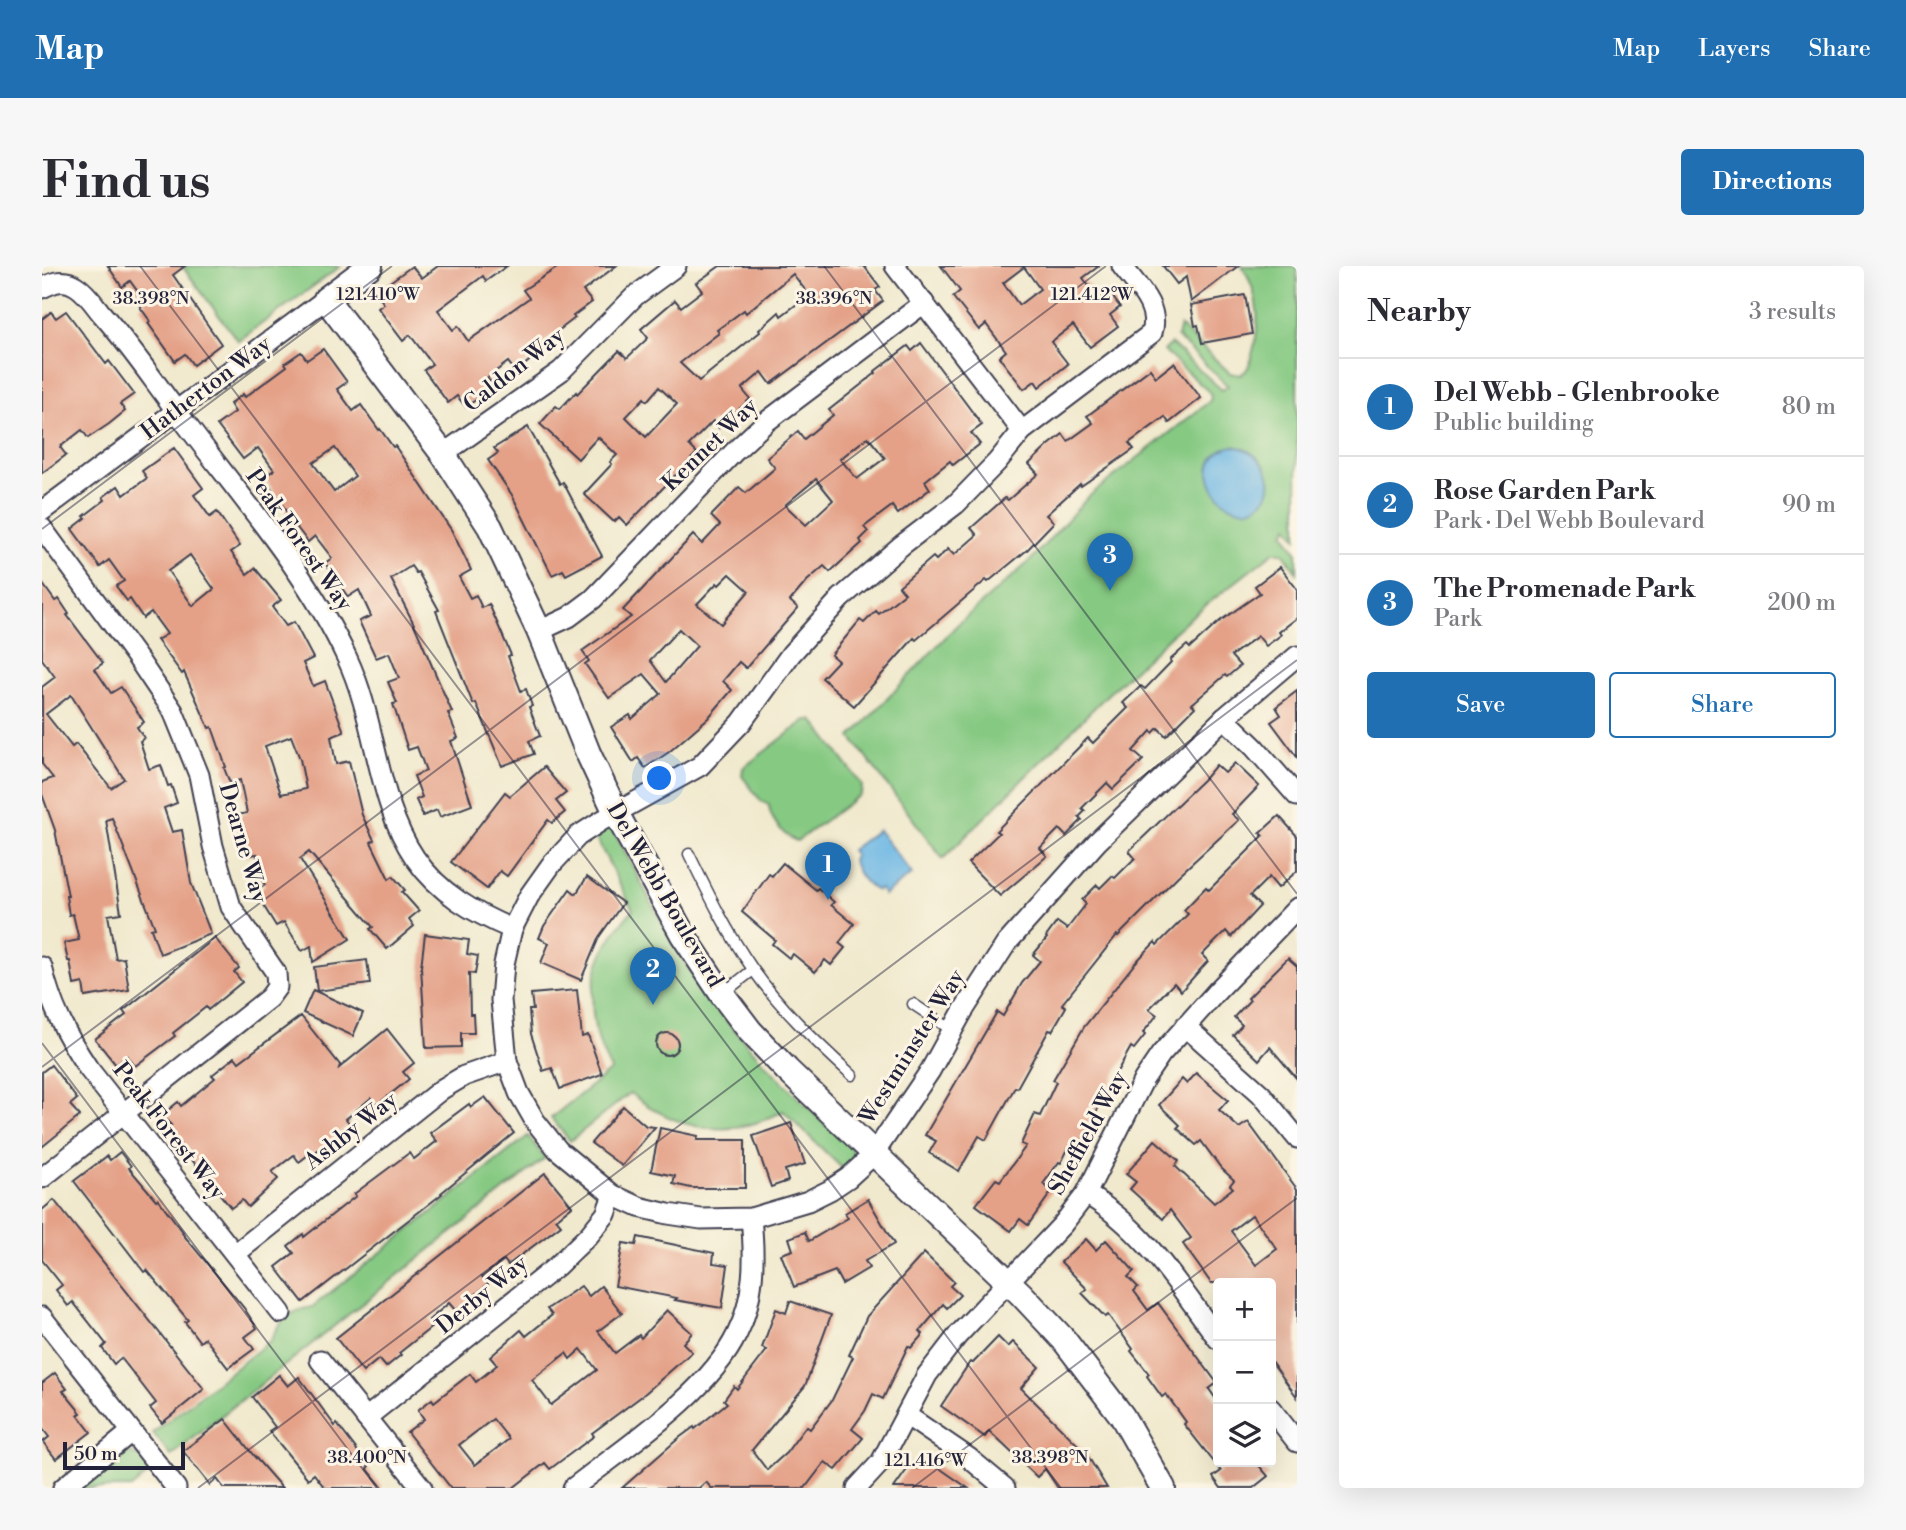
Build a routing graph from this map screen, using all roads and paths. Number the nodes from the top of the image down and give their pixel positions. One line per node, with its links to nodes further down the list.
1 (370, 266): 6 (street, Hatherton Way)
2 (676, 266): 10 (street, Caldon Way)
3 (895, 266): 7 (street)
4 (1122, 266): 9 (street, Westminster Way)
5 (42, 288): 8 (street, Peak Forest Way)
6 (326, 299): 8 (street, Hatherton Way); 10 (street, Del Webb Boulevard)
7 (923, 303): 9 (street); 13 (street, Kennet Way)
8 (175, 410): 11 (street, Hatherton Way); 20 (street, Peak Forest Way)
9 (1022, 430): 17 (street, Westminster Way)
10 (443, 454): 13 (street, Del Webb Boulevard)
11 (42, 511)
12 (42, 528): 29 (street, Dearne Way)
13 (539, 631): 17 (street, Del Webb Boulevard)
14 (1297, 656): 15 (street, Westminster Way)
15 (1224, 718): 16 (street); 26 (street, Westminster Way)
16 (1297, 796)
17 (616, 813): 20 (street, Westminster Way); 23 (street, Del Webb Boulevard)
18 (689, 854): 22 (lane)
19 (1297, 908): 25 (street, Sheffield Way)
20 (512, 929): 27 (street, Westminster Way)
21 (42, 967): 29 (street, Peak Forest Way)
22 (753, 970): 23 (lane); 28 (lane)
23 (722, 994): 31 (street, Del Webb Boulevard)
24 (913, 1004): 26 (lane)
25 (1185, 1026): 30 (street); 33 (street, Sheffield Way)
26 (952, 1030): 31 (street, Westminster Way)
27 (507, 1061): 34 (street, Westminster Way); 36 (street, Ashby Way)
28 (852, 1075)
29 (124, 1113): 32 (street, Dearne Way); 36 (street, Peak Forest Way)
30 (1297, 1138)
31 (873, 1155): 35 (street, Westminster Way); 37 (street, Del Webb Boulevard)
32 (42, 1178)
33 (1086, 1194): 37 (street, Sheffield Way); 40 (street)
34 (612, 1195): 35 (street, Westminster Way); 44 (street, Derby Way)
35 (751, 1218): 51 (street)
36 (235, 1254): 38 (street, Peak Forest Way)
37 (1009, 1283): 42 (street, Sheffield Way); 47 (street, Del Webb Boulevard)
38 (281, 1312)
39 (42, 1317): 45 (street)
40 (1213, 1332)
41 (320, 1360): 44 (street)
42 (906, 1415): 52 (street, Sheffield Way); 53 (street)
43 (1276, 1415): 46 (street)
44 (366, 1419): 50 (street)
45 (131, 1433): 48 (street); 49 (street)
46 (1297, 1442)
47 (1140, 1445): 54 (street, Del Webb Boulevard); 55 (street, Del Webb Boulevard)
48 (63, 1488)
49 (176, 1488)
50 (422, 1488)
51 (573, 1488)
52 (857, 1488)
53 (1005, 1488)
54 (1163, 1488)
55 (1175, 1488)

